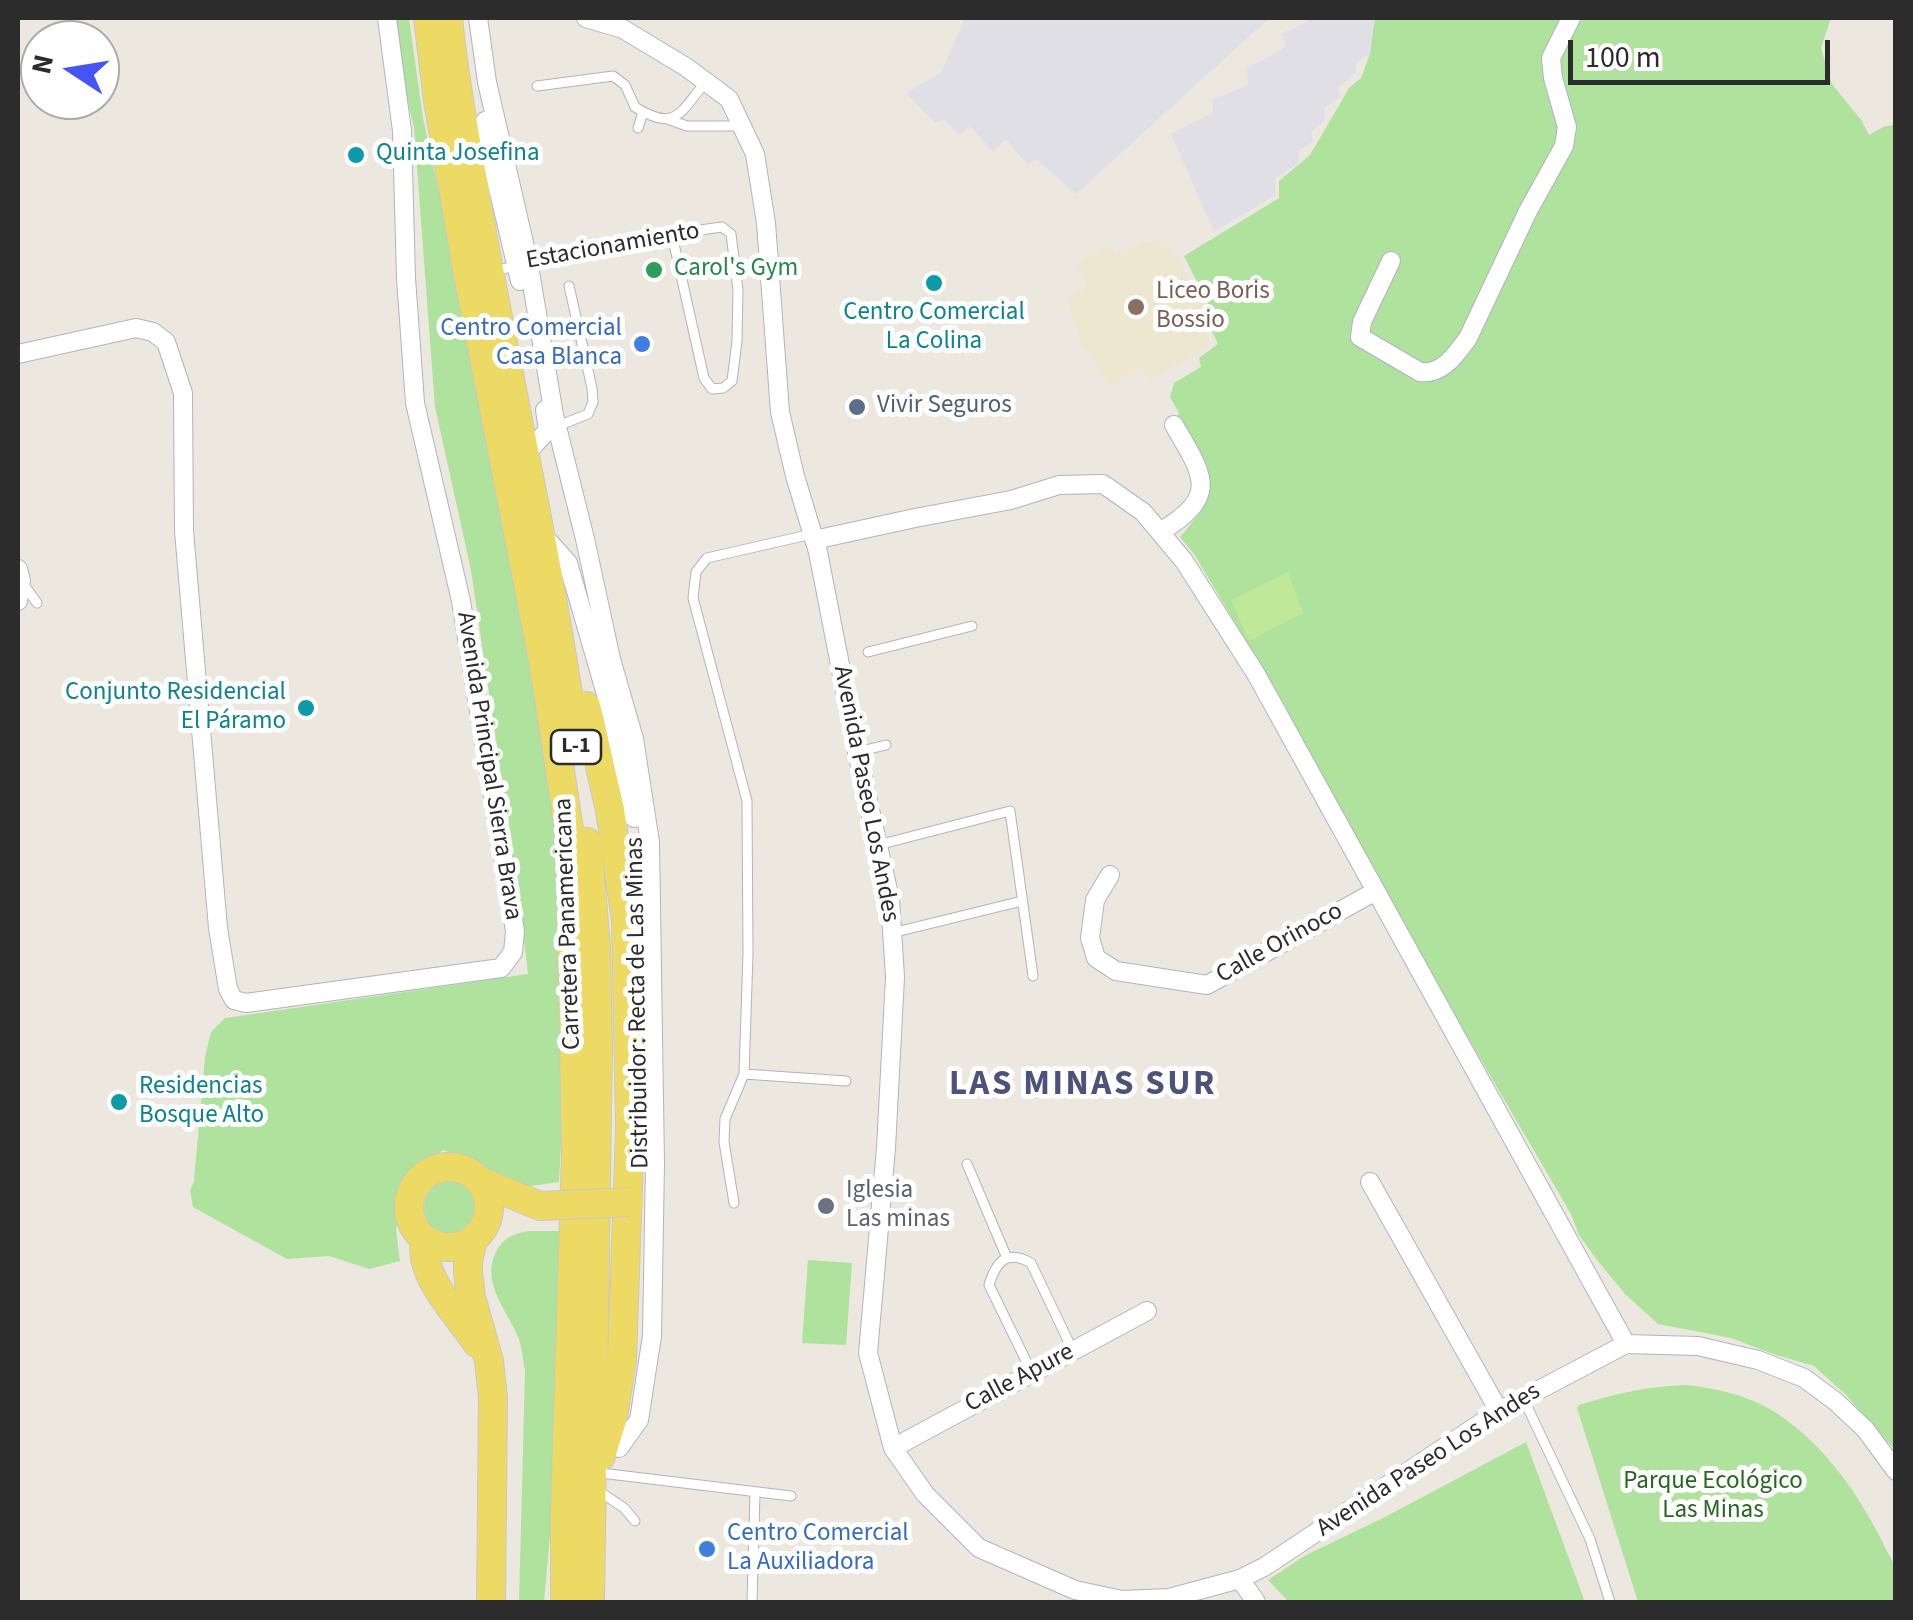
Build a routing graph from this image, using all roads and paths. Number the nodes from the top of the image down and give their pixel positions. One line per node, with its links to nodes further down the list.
1 (387, 18): 18 (street, Avenida Principal Sierra Brava)
2 (428, 18): 65 (main road, Carretera Panamericana / L-1)
3 (448, 18): 16 (main road, Carretera Panamericana / L-1)
4 (468, 18): 16 (street)
5 (478, 18): 16 (street)
6 (586, 18): 8 (street, Avenida Paseo Los Andes)
7 (1571, 18): 15 (street)
8 (706, 82): 11 (lane); 12 (street, Avenida Paseo Los Andes)
9 (537, 86): 10 (lane)
10 (643, 112): 11 (lane); 13 (lane)
11 (670, 120): 12 (lane)
12 (741, 126): 24 (street, Avenida Paseo Los Andes)
13 (638, 128)
14 (672, 235): 14 (lane, Estacionamiento); 16 (lane, Estacionamiento)
15 (1391, 262)
16 (511, 266): 20 (street); 21 (main road, Carretera Panamericana / L-1); 56 (street)
17 (569, 286): 20 (lane)
18 (18, 354)
19 (1174, 426): 23 (street)
20 (548, 430): 21 (street)
21 (525, 455): 22 (main road, Carretera Panamericana / L-1)
22 (538, 528): 27 (main road, Carretera Panamericana / L-1); 56 (street, Distribuidor: Recta de Las Minas)
23 (1160, 532): 24 (street); 34 (street)
24 (815, 542): 31 (street, Avenida Paseo Los Andes); 38 (lane)
25 (19, 575): 26 (street)
26 (27, 602)
27 (558, 622): 43 (main road, L-1); 59 (main road, Carretera Panamericana / L-1)
28 (972, 626): 29 (lane)
29 (868, 652)
30 (886, 746): 31 (lane)
31 (857, 752): 32 (street, Avenida Paseo Los Andes)
32 (878, 845): 35 (lane); 36 (street, Avenida Paseo Los Andes)
33 (1110, 875): 34 (street, Calle Orinoco)
34 (1374, 892): 50 (street)
35 (1022, 901): 36 (lane); 37 (lane)
36 (892, 934): 57 (street, Avenida Paseo Los Andes)
37 (1033, 976)
38 (744, 1074): 39 (lane); 44 (lane)
39 (846, 1082)
40 (967, 1164): 48 (lane)
41 (480, 1181): 45 (main road); 46 (main road); 47 (main road)
42 (1370, 1182): 55 (street)
43 (629, 1202): 45 (main road, bridge); 59 (main road, L-1)
44 (734, 1203)
45 (540, 1206): 46 (main road)
46 (478, 1234): 47 (main road); 52 (main road)
47 (425, 1240): 52 (main road)
48 (1008, 1258): 51 (lane); 53 (lane)
49 (1147, 1310): 51 (street, Calle Apure)
50 (1626, 1344): 54 (street, Avenida Paseo Los Andes); 58 (street)
51 (1073, 1351): 53 (street, Calle Apure)
52 (488, 1361): 64 (main road)
53 (1032, 1373): 57 (street, Calle Apure)
54 (1523, 1398): 55 (street, Avenida Paseo Los Andes); 69 (lane)
55 (1500, 1411): 63 (street, Avenida Paseo Los Andes)
56 (620, 1448): 59 (street, Distribuidor: Recta de Las Minas)
57 (893, 1448): 63 (street, Avenida Paseo Los Andes)
58 (1896, 1470)
59 (596, 1480): 60 (lane); 62 (lane); 66 (main road, Carretera Panamericana / L-1)
60 (754, 1492): 61 (lane); 67 (lane)
61 (791, 1496)
62 (635, 1521)
63 (1240, 1579): 68 (street)
64 (492, 1602)
65 (562, 1602)
66 (590, 1602)
67 (752, 1602)
68 (1256, 1602)
69 (1610, 1602)

